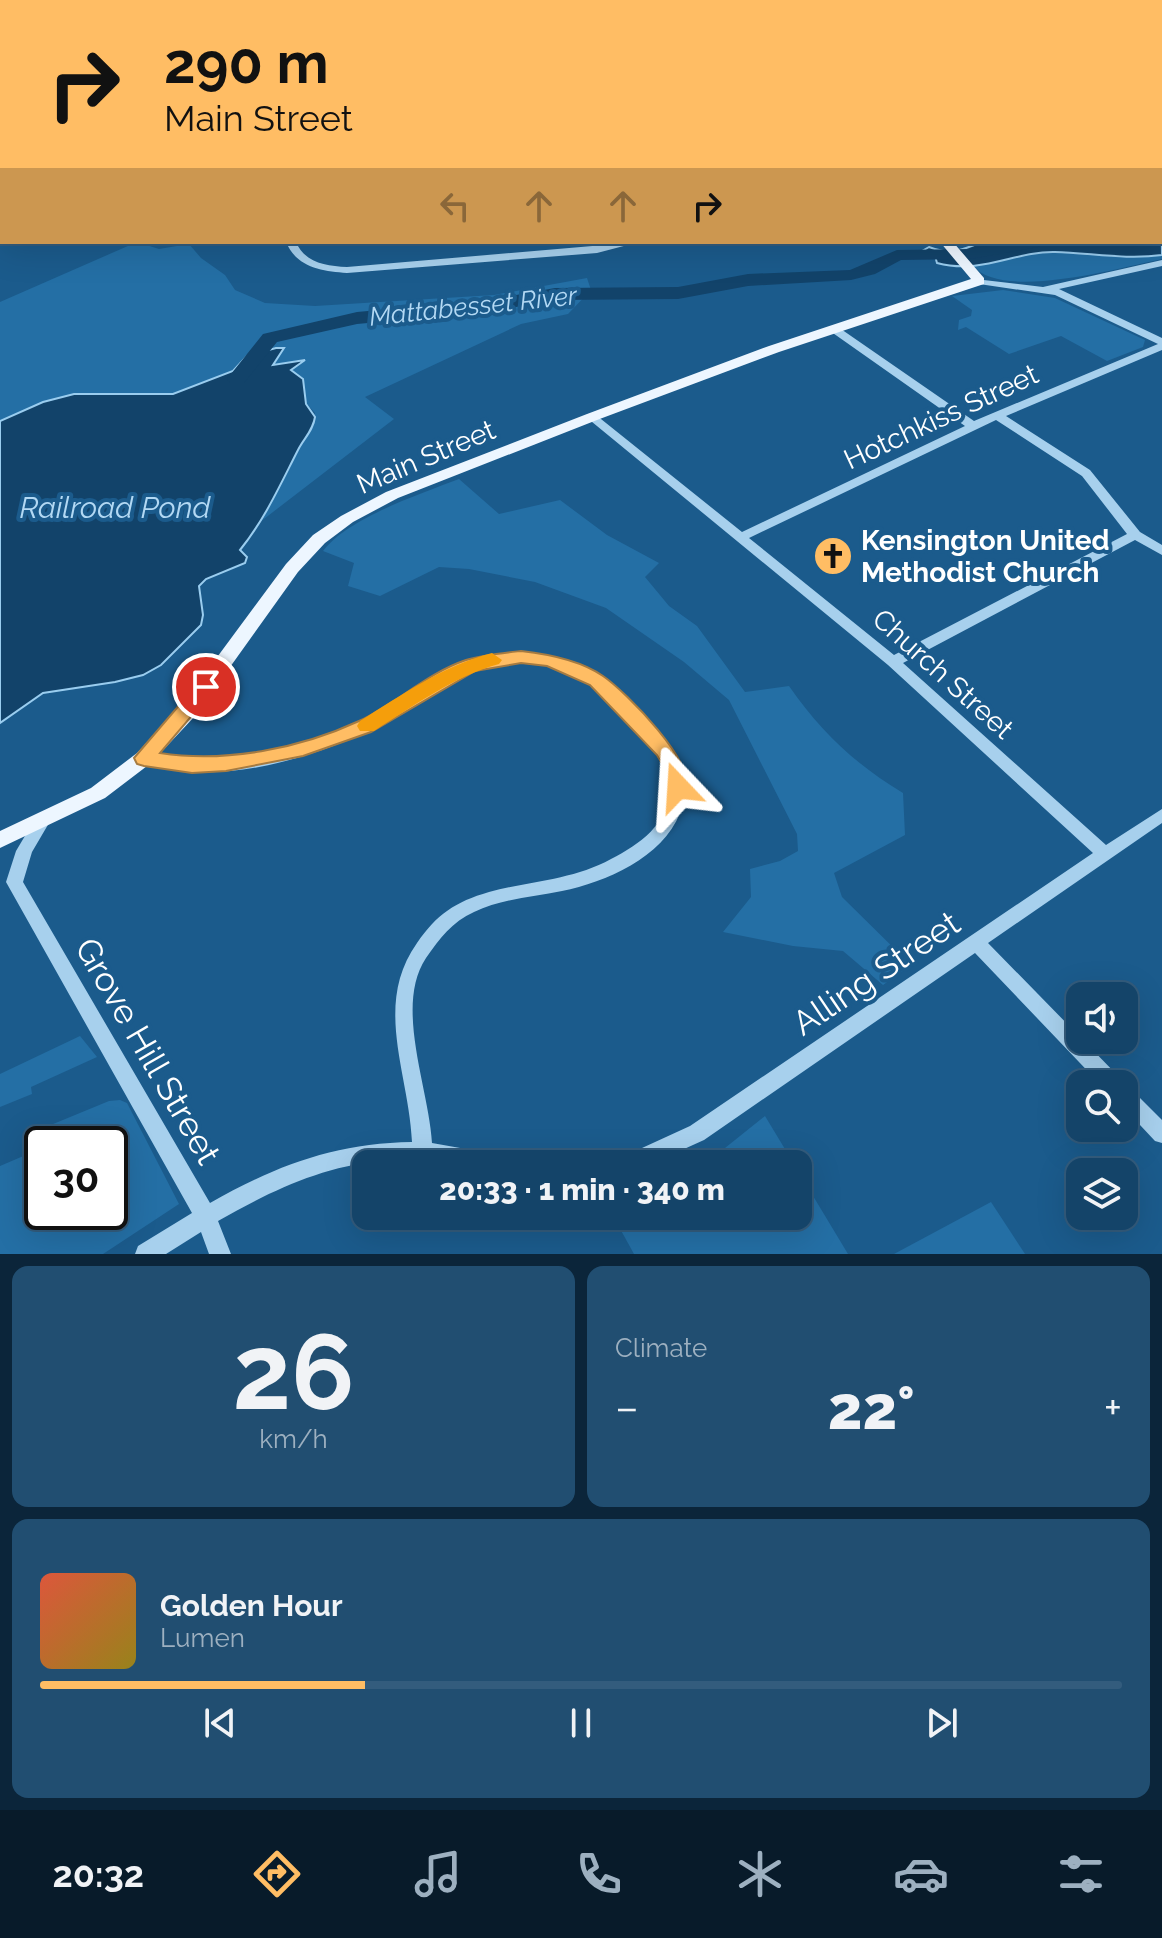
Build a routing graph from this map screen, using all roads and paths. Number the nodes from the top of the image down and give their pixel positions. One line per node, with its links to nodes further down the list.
1 (292, 244): 2 (street)
2 (625, 244)
3 (949, 246): 5 (main road)
4 (1162, 263): 6 (street)
5 (979, 281): 6 (street); 7 (main road, Main Street)
6 (1047, 289): 8 (street)
7 (834, 329): 10 (main road, Main Street); 11 (street)
8 (1162, 344): 9 (street, Hotchkiss Street)
9 (997, 416): 11 (street, Hotchkiss Street); 12 (street)
10 (592, 417): 13 (street, Church Street); 16 (main road, Main Street)
11 (973, 426): 13 (street, Hotchkiss Street)
12 (1135, 535): 14 (street); 15 (street)
13 (742, 537): 15 (street, Church Street)
14 (1162, 551)
15 (893, 662): 20 (street, Church Street)
16 (144, 758): 18 (main road, Main Street); 26 (street)
17 (1162, 815): 20 (street, Alling Street)
18 (41, 823): 19 (main road, Main Street); 21 (street, Grove Hill Street)
19 (0, 840)
20 (1106, 855): 22 (street, Alling Street)
21 (7, 878): 29 (street, Grove Hill Street)
22 (977, 943): 23 (street); 27 (street, Alling Street)
23 (1099, 1070)
24 (1138, 1109): 25 (street)
25 (1162, 1134)
26 (422, 1150)
27 (662, 1150)
28 (352, 1159): 29 (street)
29 (206, 1217): 30 (street); 31 (street, Grove Hill Street)
30 (146, 1254)
31 (220, 1254)

